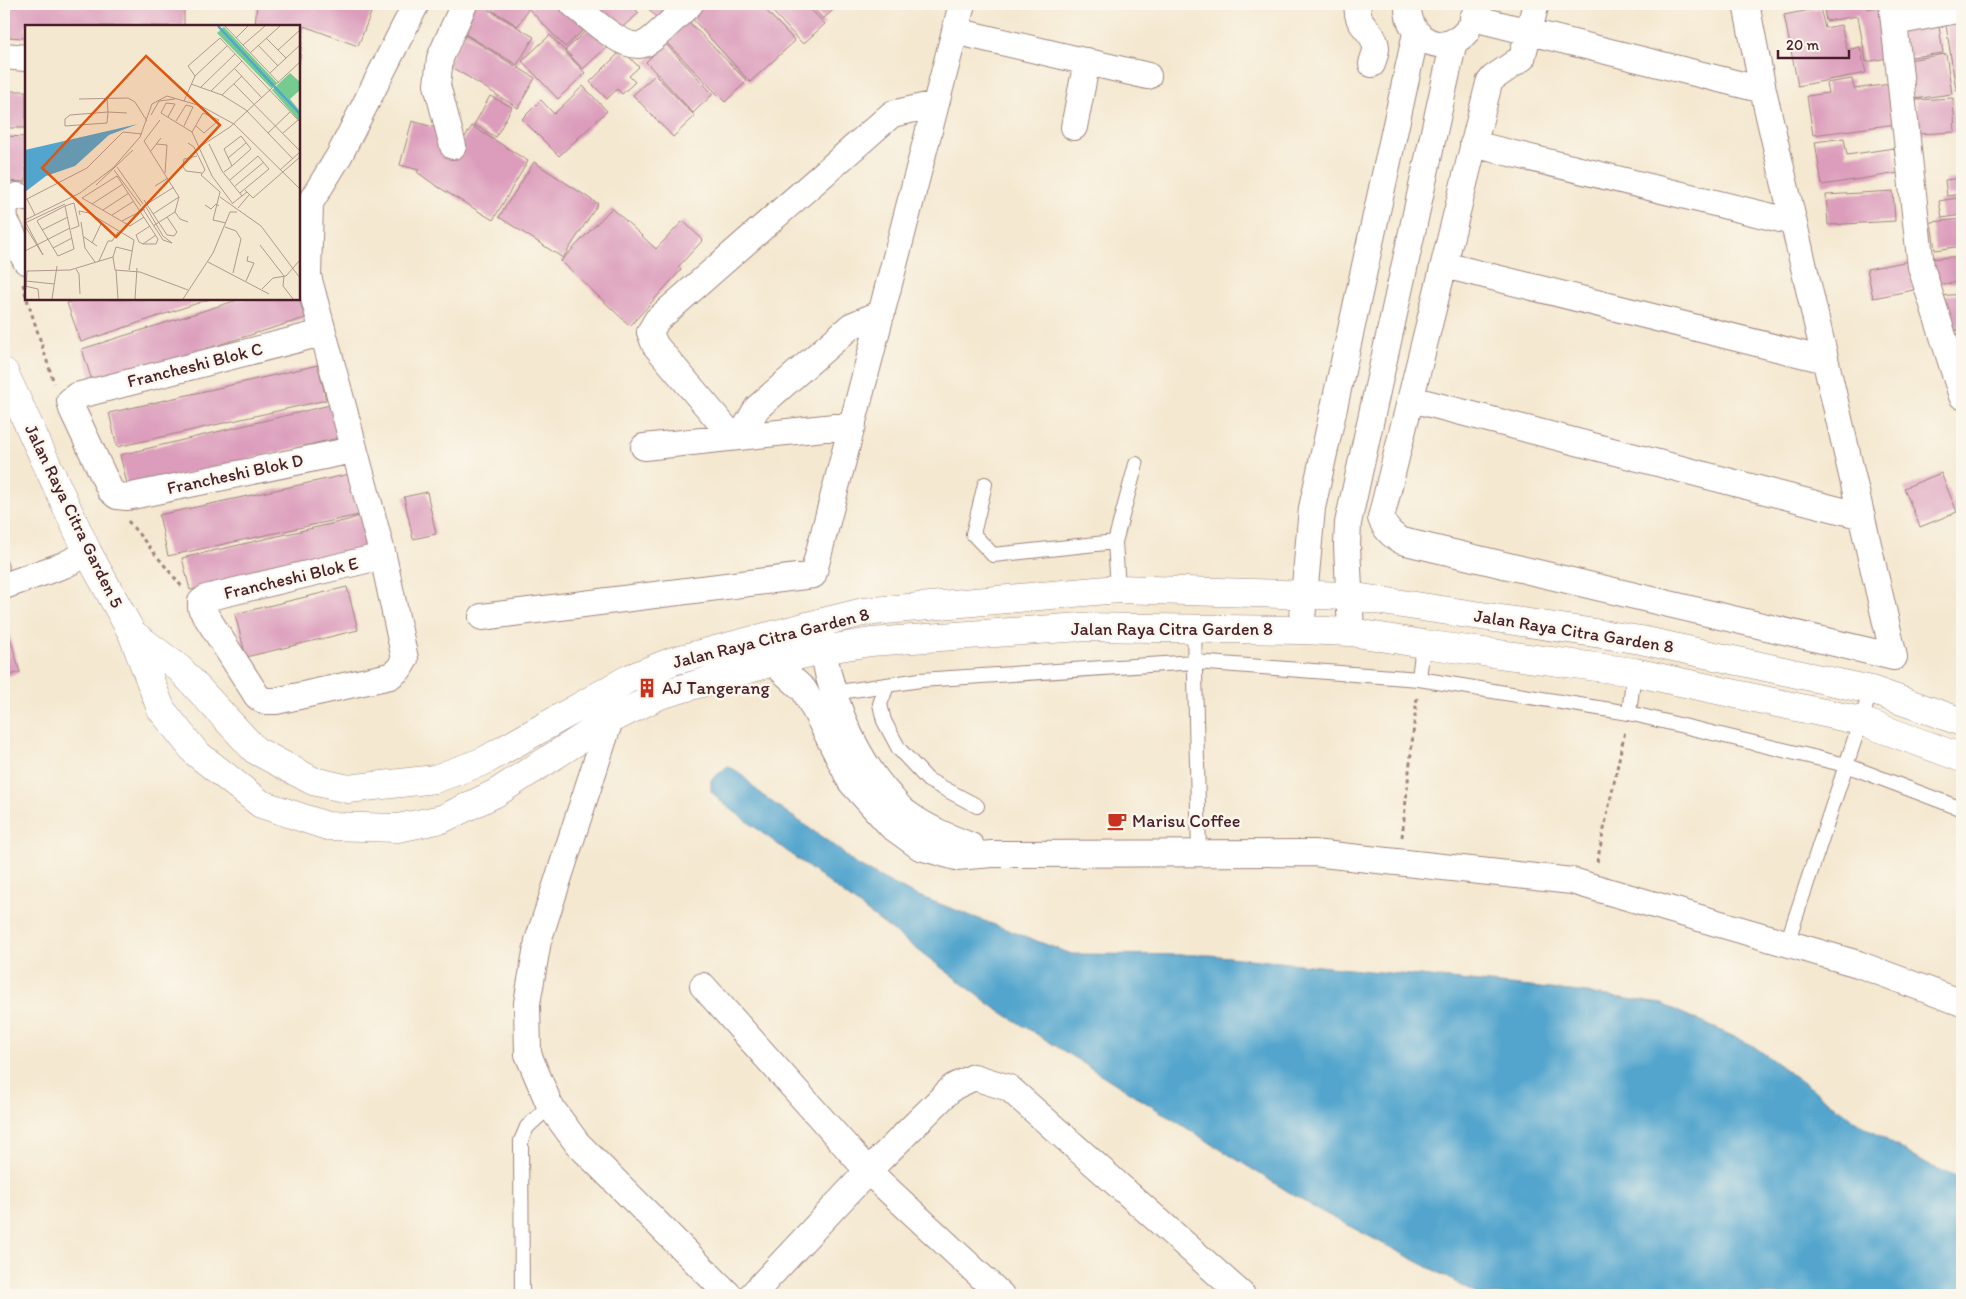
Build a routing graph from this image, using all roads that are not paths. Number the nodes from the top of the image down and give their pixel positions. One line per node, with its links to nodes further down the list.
1 (416, 4): 29 (street)
2 (464, 4): 26 (street)
3 (572, 4): 4 (street)
4 (690, 4)
5 (962, 4): 13 (street)
6 (1358, 4): 20 (street)
7 (1408, 4): 15 (street)
8 (1534, 4): 14 (street)
9 (1746, 4): 22 (street)
10 (1962, 9): 12 (street)
11 (1473, 11): 14 (street); 16 (street)
12 (1893, 13): 37 (street)
13 (955, 31): 19 (street); 23 (street)
14 (1528, 32): 22 (street); 25 (street)
15 (1416, 33): 16 (street); 52 (street)
16 (1454, 41): 53 (street)
17 (4, 56): 18 (street)
18 (25, 58)
19 (1087, 61): 21 (street); 24 (street)
20 (1372, 64)
21 (1148, 76)
22 (1762, 90): 30 (street)
23 (936, 104): 33 (street); 40 (street)
24 (1074, 126)
25 (1473, 144): 30 (street); 32 (street)
26 (453, 146)
27 (25, 198): 28 (street)
28 (4, 204): 31 (street)
29 (304, 204): 34 (street)
30 (1793, 222): 35 (street)
31 (25, 259)
32 (1444, 265): 35 (street); 38 (street)
33 (882, 313): 39 (street); 40 (street)
34 (322, 333): 42 (street); 45 (street, Francheshi Blok C)
35 (1825, 360): 46 (street)
36 (4, 372): 48 (street, Jalan Raya Citra Garden 5)
37 (1962, 396)
38 (1411, 399): 46 (street); 46 (street)
39 (852, 425): 40 (street); 54 (street)
40 (737, 437): 41 (street)
41 (644, 447)
42 (353, 450): 45 (street, Francheshi Blok D); 49 (street)
43 (1136, 464): 47 (lane)
44 (985, 484): 47 (lane)
45 (117, 496)
46 (1862, 516)
47 (1115, 542): 51 (lane)
48 (88, 553): 50 (street); 58 (street, Jalan Raya Citra Garden 5)
49 (382, 556): 49 (street, Francheshi Blok E)
50 (4, 586)
51 (1118, 589): 52 (street, Jalan Raya Citra Garden 8); 55 (street, Jalan Raya Citra Garden 8)
52 (1303, 594): 53 (street, Jalan Raya Citra Garden 8); 57 (street)
53 (1349, 596): 59 (street); 67 (street, Jalan Raya Citra Garden 8)
54 (482, 617)
55 (819, 622): 61 (street); 69 (street, Jalan Raya Citra Garden 8)
56 (1194, 628): 57 (street, Jalan Raya Citra Garden 8); 61 (street, Jalan Raya Citra Garden 8); 63 (lane)
57 (1301, 630): 59 (street, Jalan Raya Citra Garden 8)
58 (132, 632): 69 (street, Jalan Raya Citra Garden 8); 71 (street, Jalan Raya Citra Garden 8)
59 (1351, 632): 60 (street, Jalan Raya Citra Garden 8)
60 (1423, 644): 64 (street, Jalan Raya Citra Garden 8); 65 (lane)
61 (822, 650): 62 (street, Jalan Raya Citra Garden 8); 68 (street)
62 (773, 662): 71 (street, Jalan Raya Citra Garden 8); 78 (street)
63 (1195, 662): 65 (lane); 66 (lane); 79 (lane)
64 (1634, 672): 70 (lane); 72 (street, Jalan Raya Citra Garden 8)
65 (1418, 679): 70 (lane)
66 (887, 686): 68 (lane); 76 (lane)
67 (1871, 690): 72 (lane); 73 (street, Jalan Raya Citra Garden 8)
68 (832, 693): 78 (street)
69 (601, 694): 71 (street)
70 (1629, 713): 75 (lane)
71 (610, 720): 83 (street)
72 (1861, 721): 74 (street, Jalan Raya Citra Garden 8); 75 (lane)
73 (1962, 722)
74 (1962, 758)
75 (1846, 765): 77 (lane); 80 (lane)
76 (977, 806)
77 (1962, 808)
78 (992, 854): 79 (street)
79 (1199, 854): 80 (street)
80 (1787, 943): 82 (street)
81 (703, 986): 84 (street)
82 (1962, 1003)
83 (550, 1106): 85 (lane); 86 (street)
84 (868, 1170): 87 (street); 88 (street); 89 (street)
85 (522, 1295)
86 (729, 1295)
87 (752, 1295)
88 (1001, 1295)
89 (1242, 1295)

